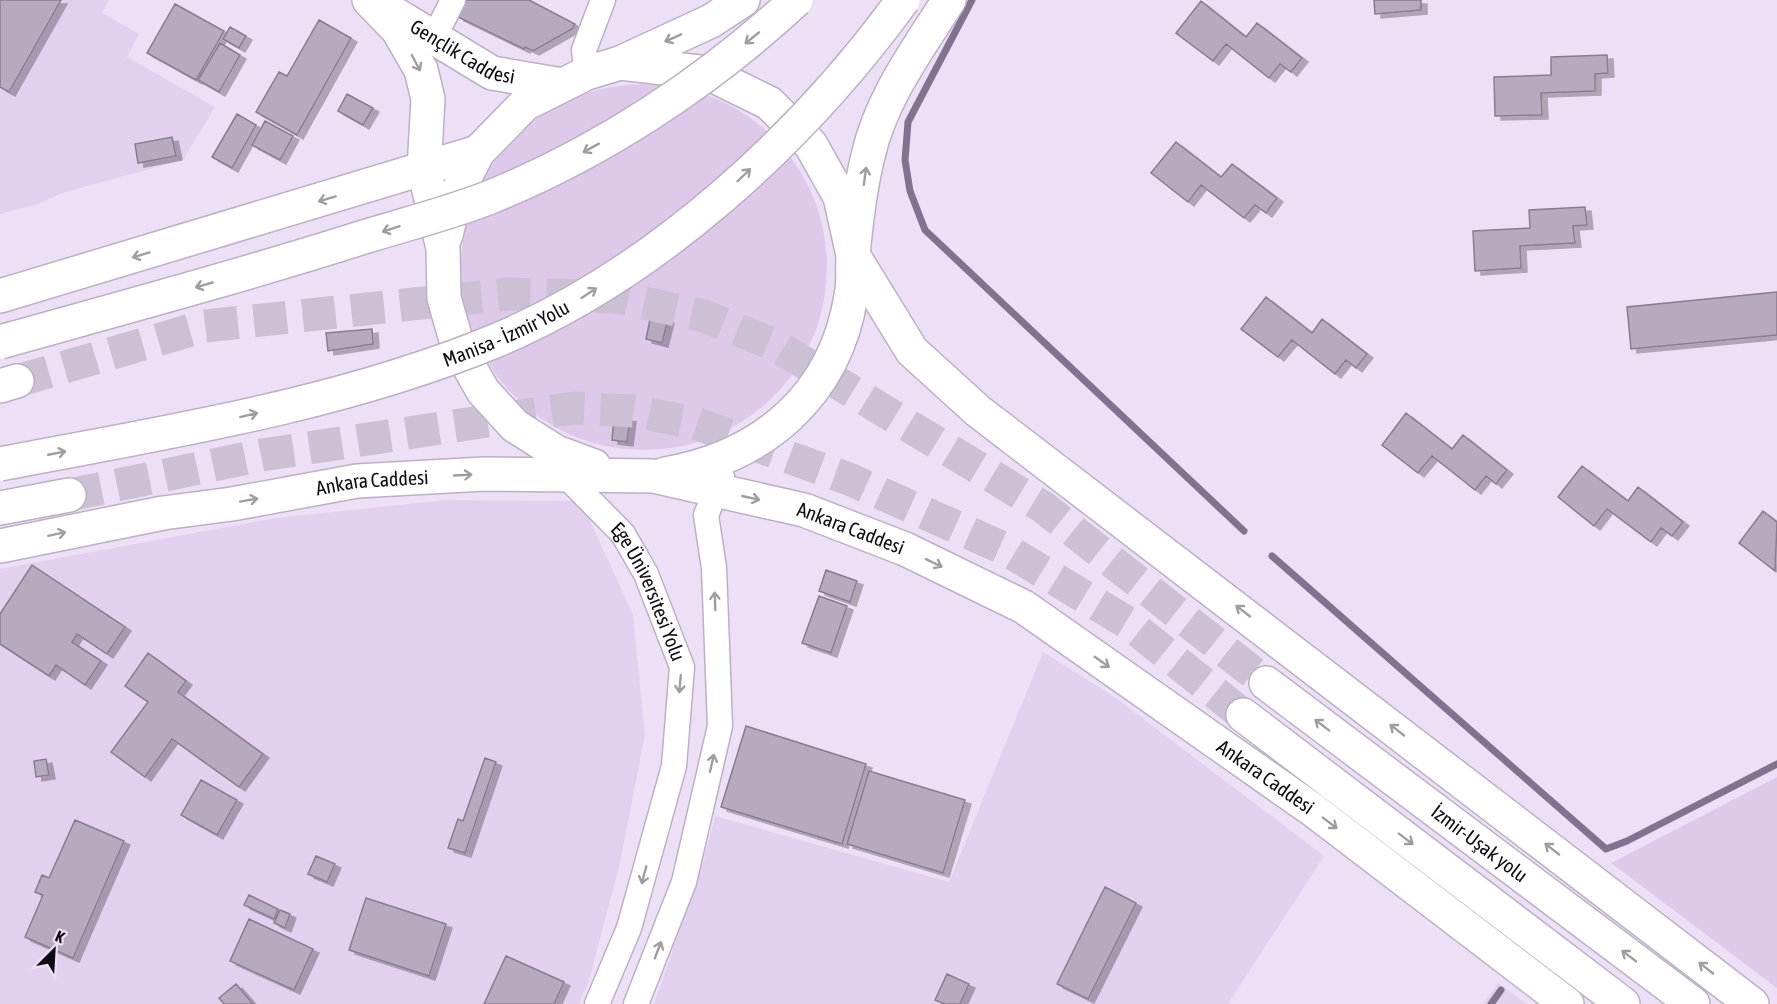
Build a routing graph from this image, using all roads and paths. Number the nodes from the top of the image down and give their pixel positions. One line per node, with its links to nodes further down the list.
1 (370, 0): 8 (main road, Gençlik Caddesi); 12 (main road, Gençlik Caddesi, one-way to 12)
2 (453, 0): 8 (street)
3 (603, 0): 10 (street)
4 (743, 0): 9 (main road, one-way to 9)
5 (796, 0): 16 (main road, one-way to 16, bridge)
6 (903, 0): 19 (main road, Manisa - İzmir Yolu, one-way to 6, bridge)
7 (949, 0): 14 (main road, one-way to 7)
8 (435, 36): 10 (main road, Gençlik Caddesi)
9 (620, 63): 10 (main road); 14 (main road)
10 (574, 79): 11 (main road)
11 (478, 152): 12 (main road); 13 (main road)
12 (424, 170): 13 (main road, Gençlik Caddesi); 15 (main road, one-way to 15)
13 (443, 248): 17 (main road)
14 (853, 255): 18 (main road); 33 (main road, one-way to 14)
15 (0, 296)
16 (0, 342)
17 (515, 426): 20 (street, Ege Üniversitesi Yolu); 21 (main road)
18 (730, 457): 21 (main road); 22 (street, Ege Üniversitesi Yolu)
19 (0, 464)
20 (564, 474): 21 (main road, Ankara Caddesi); 25 (main road, Ankara Caddesi, one-way to 20); 28 (street, Ege Üniversitesi Yolu, one-way to 28)
21 (653, 476): 22 (main road, Ankara Caddesi)
22 (717, 490): 29 (street, Ege Üniversitesi Yolu, one-way to 22); 30 (main road, Ankara Caddesi, one-way to 30)
23 (69, 495): 24 (main road)
24 (0, 508)
25 (0, 546)
26 (1266, 683): 32 (main road, İzmir-Uşak yolu, one-way to 26)
27 (1243, 715): 31 (main road, Ankara Caddesi, one-way to 31)
28 (597, 1004)
29 (636, 1004)
30 (1567, 1004)
31 (1623, 1004)
32 (1693, 1004)
33 (1752, 1004)

